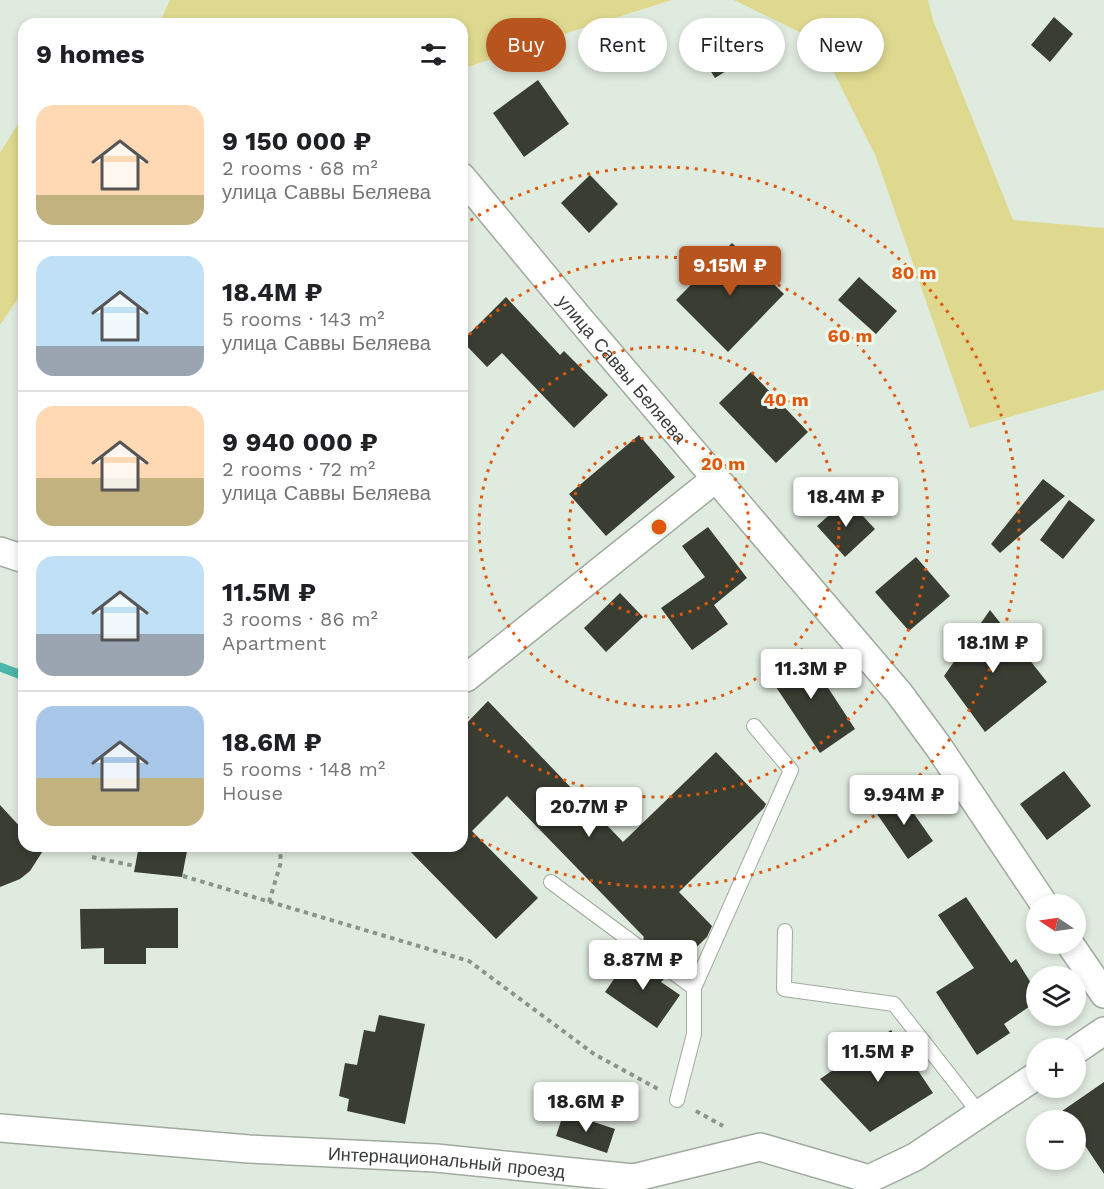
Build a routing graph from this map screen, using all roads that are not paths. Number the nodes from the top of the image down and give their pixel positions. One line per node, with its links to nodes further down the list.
1 (468, 184): 2 (street, улица Саввы Беляева)
2 (716, 479): 5 (street); 8 (street, улица Саввы Беляева)
3 (0, 551): 4 (street)
4 (18, 557)
5 (468, 676)
6 (754, 726): 11 (lane)
7 (551, 882): 11 (lane)
8 (1037, 894)
9 (786, 931): 17 (lane)
10 (1077, 954): 12 (street)
11 (694, 988): 16 (lane)
12 (1104, 994)
13 (1104, 1031): 14 (street)
14 (1086, 1043)
15 (1026, 1083): 17 (street)
16 (677, 1100)
17 (980, 1114): 19 (street)
18 (0, 1128): 19 (street, Интернациональный проезд)
19 (866, 1184)

